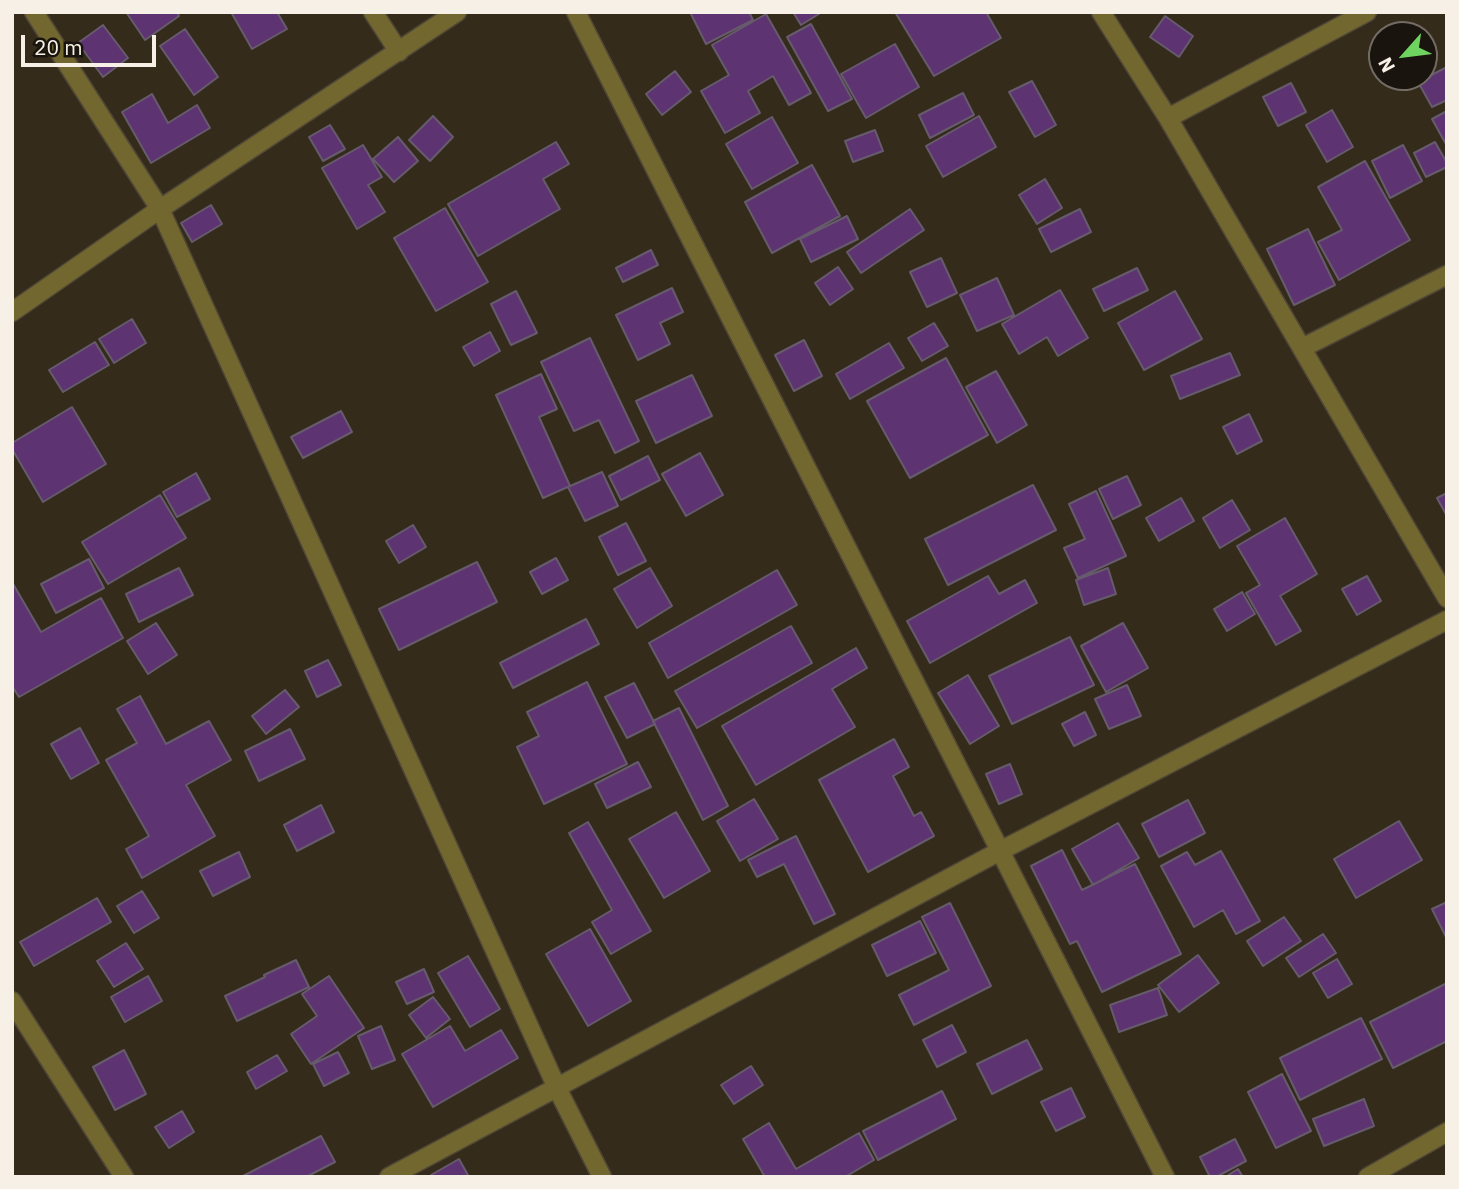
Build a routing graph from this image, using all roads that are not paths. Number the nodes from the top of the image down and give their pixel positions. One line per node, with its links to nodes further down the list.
1 (34, 12): 9 (street)
2 (373, 12): 7 (street)
3 (457, 12): 7 (street)
4 (576, 12): 15 (street)
5 (1101, 12): 8 (street)
6 (1367, 12): 8 (street)
7 (398, 52): 9 (street)
8 (1168, 118): 12 (street)
9 (160, 209): 11 (street); 17 (street)
10 (1447, 275): 12 (street)
11 (12, 312)
12 (1302, 348): 13 (street)
13 (1447, 598)
14 (1447, 620): 15 (street)
15 (1000, 851): 17 (street); 22 (street)
16 (12, 1001): 19 (street)
17 (557, 1088): 20 (street); 21 (street)
18 (1447, 1132): 23 (street)
19 (124, 1177)
20 (389, 1177)
21 (602, 1177)
22 (1165, 1177)
23 (1368, 1177)

